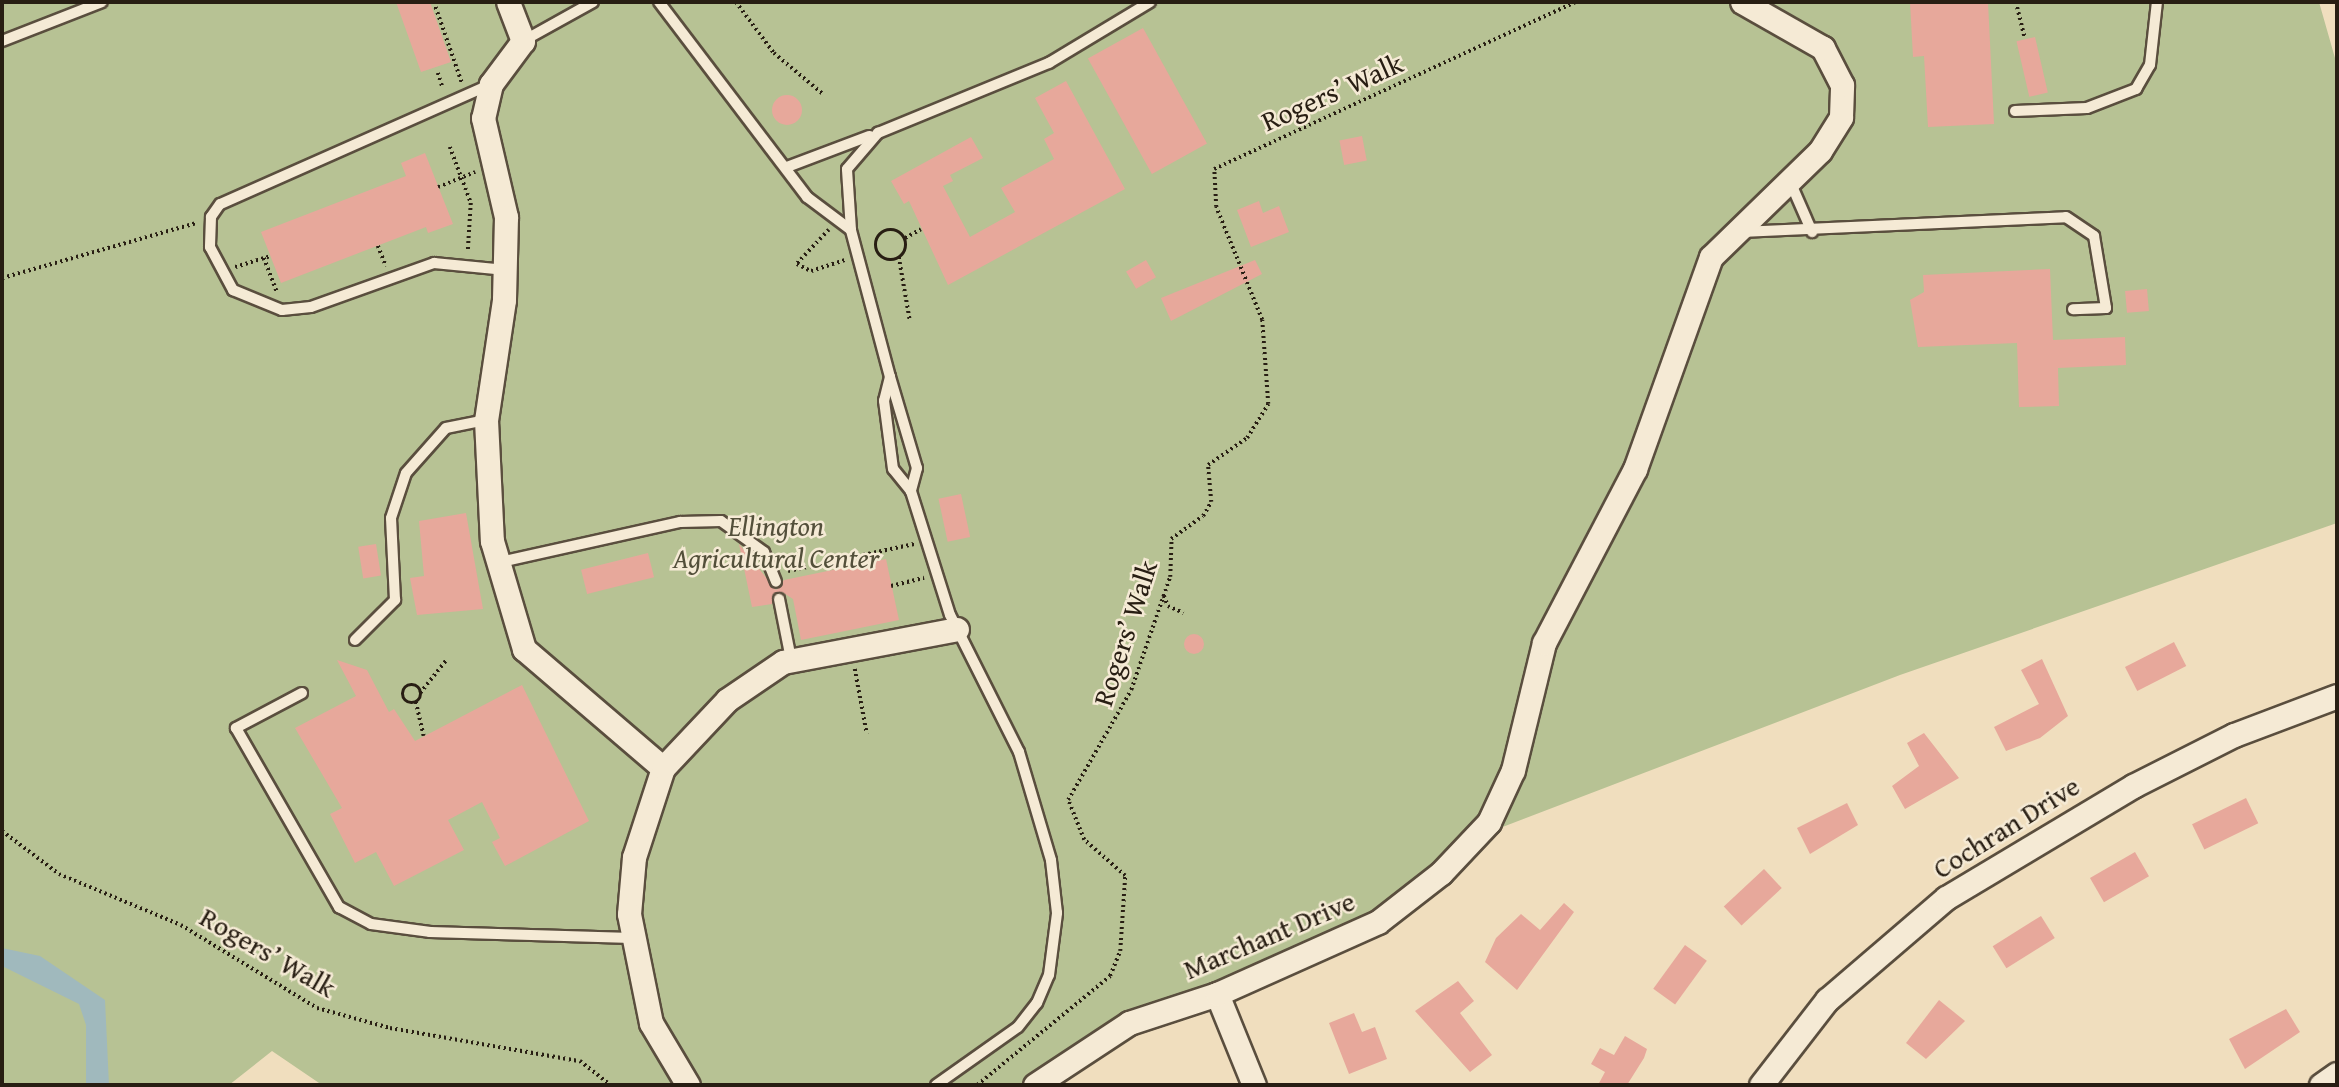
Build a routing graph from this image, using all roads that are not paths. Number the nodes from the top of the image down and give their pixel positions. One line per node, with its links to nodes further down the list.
1 (103, 2): 8 (lane)
2 (508, 2): 9 (street)
3 (593, 2): 9 (lane)
4 (659, 2): 13 (lane)
5 (1150, 2): 12 (lane)
6 (1742, 2): 14 (street, Marchant Drive)
7 (2157, 2): 11 (lane)
8 (2, 41)
9 (523, 41): 10 (street)
10 (491, 84): 18 (street); 18 (lane)
11 (2015, 111)
12 (878, 133): 13 (lane); 15 (lane)
13 (787, 167): 15 (lane)
14 (1789, 179): 16 (street, Marchant Drive); 17 (lane)
15 (851, 230): 20 (lane)
16 (1731, 232): 17 (lane); 33 (street, Marchant Drive)
17 (1812, 232): 19 (lane)
18 (506, 271): 21 (street)
19 (2073, 309)
20 (890, 377): 22 (lane); 22 (lane)
21 (486, 420): 23 (street); 27 (lane)
22 (911, 491): 26 (lane)
23 (496, 563): 24 (lane); 31 (street)
24 (775, 578)
25 (779, 599): 28 (lane)
26 (957, 629): 28 (street); 36 (lane)
27 (355, 640)
28 (791, 659): 31 (street)
29 (302, 693): 32 (lane)
30 (2337, 696): 39 (street, Cochran Drive)
31 (663, 768): 32 (street)
32 (632, 938): 35 (street)
33 (1217, 994): 37 (street, Marchant Drive); 38 (street)
34 (2337, 1074): 40 (street)
35 (688, 1085)
36 (936, 1085)
37 (1035, 1085)
38 (1254, 1085)
39 (1762, 1085)
40 (2321, 1085)

